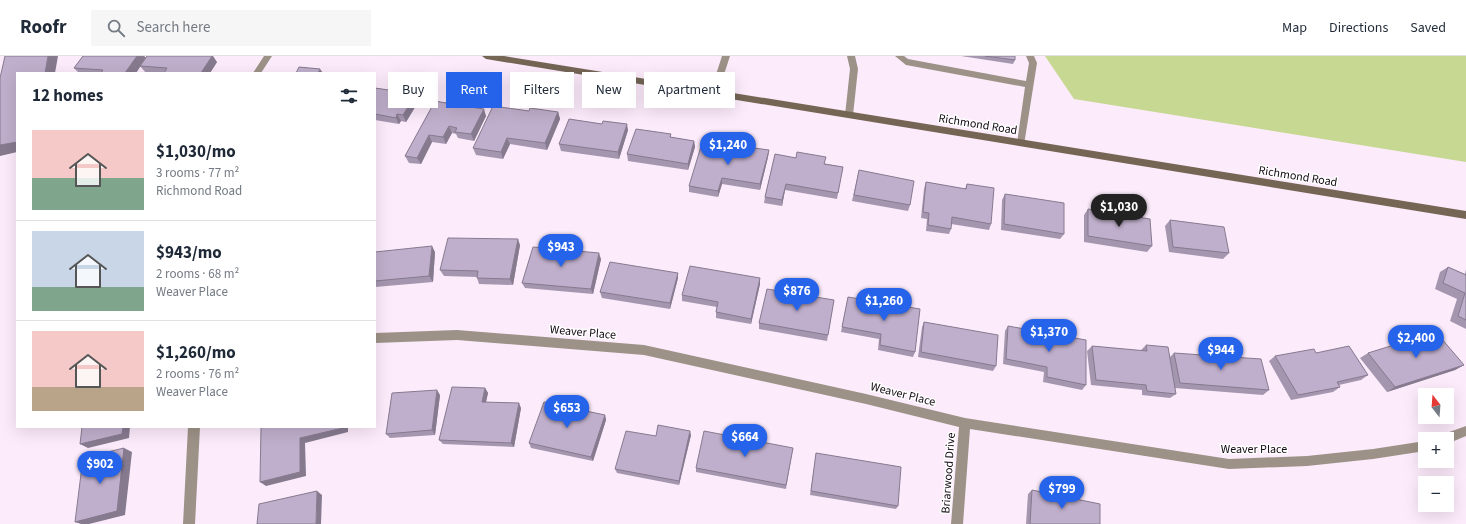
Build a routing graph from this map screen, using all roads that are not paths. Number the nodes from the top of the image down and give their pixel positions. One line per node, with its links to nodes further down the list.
1 (268, 56): 8 (street)
2 (486, 56): 7 (main road, Richmond Road)
3 (726, 56): 9 (street)
4 (851, 56): 13 (street)
5 (898, 56): 11 (street)
6 (1030, 56): 11 (street)
7 (513, 58): 10 (main road, Richmond Road)
8 (258, 72)
9 (721, 72)
10 (644, 81)
11 (1030, 85): 14 (street)
12 (735, 97): 13 (main road, Richmond Road)
13 (849, 116): 14 (main road, Richmond Road)
14 (1022, 143): 15 (main road, Richmond Road)
15 (1466, 215)
16 (376, 338): 17 (street, Weaver Place)
17 (965, 423): 21 (street, Weaver Place); 23 (street, Briarwood Drive)
18 (194, 428): 22 (street)
19 (1466, 432): 20 (street)
20 (1454, 436)
21 (1418, 447)
22 (189, 524)
23 (957, 524)

